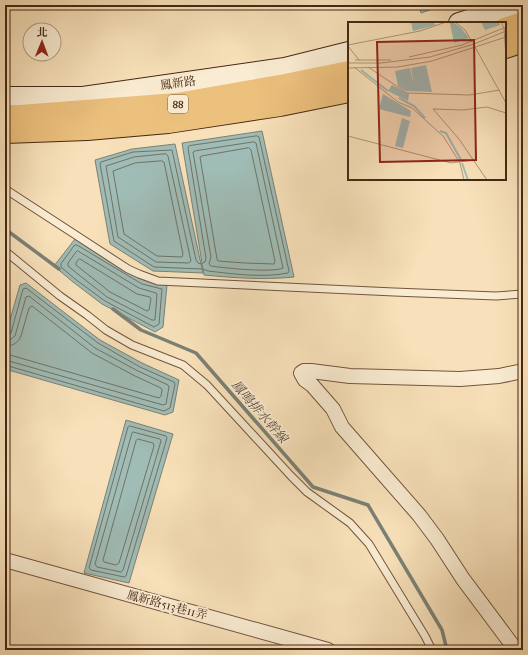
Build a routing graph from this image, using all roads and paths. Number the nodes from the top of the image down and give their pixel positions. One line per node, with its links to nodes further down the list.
1 (517, 5): 2 (street); 3 (main road)
2 (523, 14)
3 (463, 22)
4 (523, 23): 5 (highway)
5 (506, 29)
6 (523, 41): 7 (highway)
7 (506, 46)
8 (523, 47): 10 (main road)
9 (348, 52): 13 (main road, 鳳新路)
10 (506, 53)
11 (348, 72): 15 (highway, 88)
12 (348, 91): 16 (highway, 88)
13 (5, 97)
14 (348, 97): 17 (main road)
15 (5, 116)
16 (5, 132)
17 (5, 143)
18 (5, 190): 20 (lane)
19 (5, 251): 24 (lane)
20 (523, 294)
21 (523, 371): 25 (street)
22 (5, 560): 23 (street, 鳳新路513巷11弄)
23 (328, 650)
24 (432, 650)
25 (516, 650)

